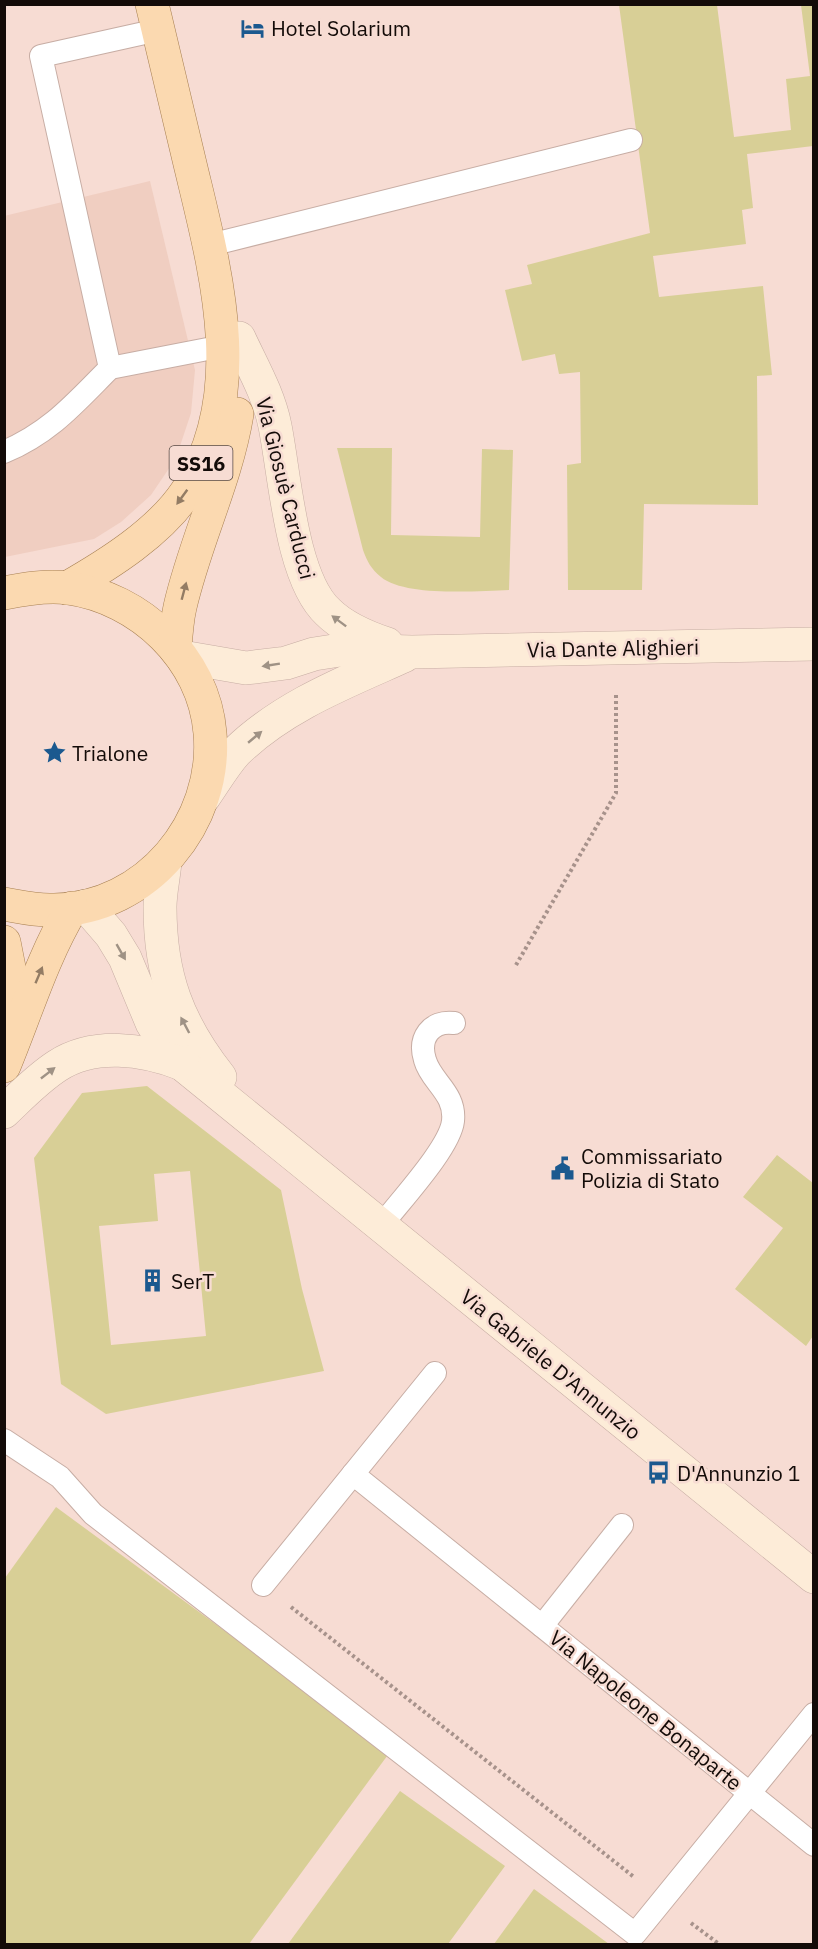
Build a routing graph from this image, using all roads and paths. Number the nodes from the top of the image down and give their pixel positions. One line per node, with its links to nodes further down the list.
1 (155, 17): 3 (main road, Via Giosuè Carducci / SS16); 5 (lane)
2 (631, 140): 3 (lane)
3 (210, 245): 4 (main road, Via Giosuè Carducci / SS16)
4 (231, 342): 5 (lane); 7 (main road, Via Giosuè Carducci / SS16, one-way to 7); 10 (main road, Via Giosuè Carducci, one-way to 4); 11 (main road, Via Giosuè Carducci / SS16, one-way to 4)
5 (110, 368): 6 (lane)
6 (4, 452)
7 (67, 588): 8 (main road); 11 (main road)
8 (4, 593)
9 (813, 644): 10 (main road, Via Dante Alighieri)
10 (412, 652): 11 (main road, Via Dante Alighieri, one-way to 11); 13 (main road, Via Dante Alighieri, one-way to 10)
11 (178, 653): 13 (main road)
12 (616, 695): 18 (path)
13 (204, 797): 14 (main road)
14 (165, 861): 16 (main road); 23 (main road, Via Gabriele D'Annunzio, one-way to 14)
15 (4, 904): 16 (main road)
16 (79, 907): 20 (main road, one-way to 16); 21 (main road, Via Gabriele D'Annunzio, one-way to 21)
17 (4, 942): 20 (main road)
18 (516, 965)
19 (454, 1023): 24 (lane)
20 (8, 1058)
21 (182, 1064): 22 (main road, Via Gabriele D'Annunzio, one-way to 21); 23 (main road, Via Gabriele D'Annunzio)
22 (4, 1112)
23 (289, 1151): 24 (main road, Via Gabriele D'Annunzio)
24 (381, 1226): 29 (main road, Via Gabriele D'Annunzio)
25 (435, 1373): 27 (lane)
26 (4, 1440): 35 (lane, Via Napoleone Bonaparte)
27 (353, 1474): 30 (lane); 31 (lane, Via Napoleone Bonaparte)
28 (622, 1525): 31 (lane, Via Napoleone Bonaparte)
29 (813, 1577)
30 (262, 1585): 35 (path)
31 (542, 1626): 33 (lane, Via Napoleone Bonaparte)
32 (813, 1714): 33 (lane, Via Napoleone Bonaparte)
33 (749, 1793): 34 (lane, Via Napoleone Bonaparte); 35 (lane, Via Napoleone Bonaparte)
34 (813, 1845)
35 (663, 1900): 36 (path)
36 (719, 1944)

